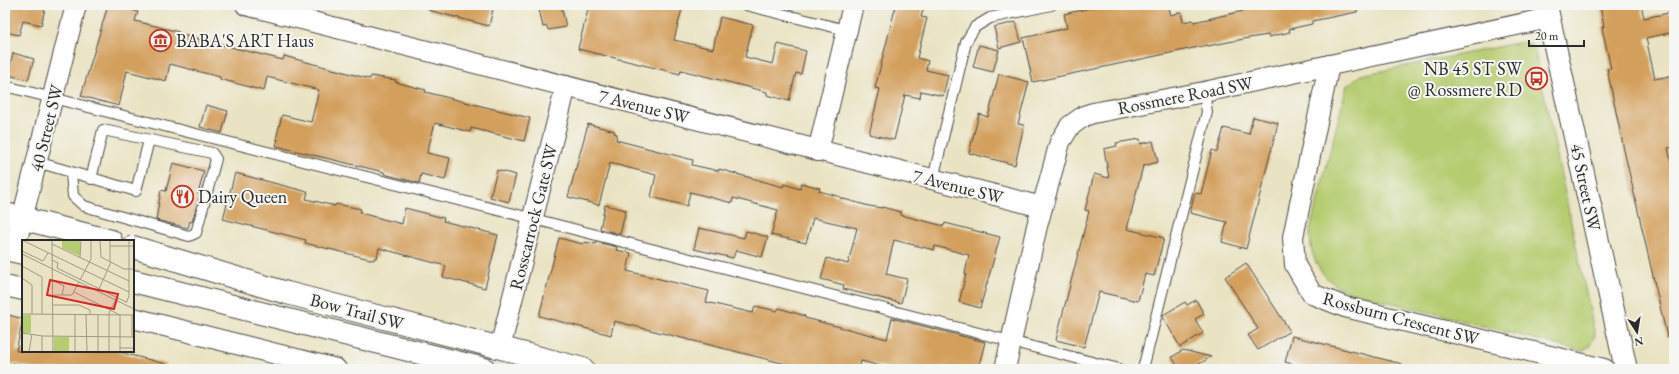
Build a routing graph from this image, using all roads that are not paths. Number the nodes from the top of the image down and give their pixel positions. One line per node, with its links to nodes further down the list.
1 (76, 5): 12 (street, 40 Street SW)
2 (246, 5): 10 (street, 7 Avenue SW)
3 (746, 5): 7 (lane)
4 (853, 5): 7 (street)
5 (1051, 5): 18 (lane)
6 (1548, 12): 8 (street, Rossmere Road SW); 38 (main road, 45 Street SW)
7 (846, 30): 14 (street)
8 (1329, 66): 11 (street, Rossmere Road SW); 37 (street, Rossburn Crescent SW)
9 (5, 86): 12 (lane)
10 (566, 86): 14 (street, 7 Avenue SW); 21 (street, Rosscarrock Gate SW)
11 (1204, 92): 19 (street, Rossmere Road SW); 36 (lane)
12 (54, 99): 15 (street, 40 Street SW); 21 (lane)
13 (149, 140): 16 (lane); 17 (lane); 17 (lane)
14 (818, 151): 18 (street, 7 Avenue SW)
15 (37, 162): 16 (lane); 20 (street, 40 Street SW)
16 (72, 173): 17 (lane)
17 (91, 179)
18 (933, 180): 19 (street, 7 Avenue SW)
19 (1042, 207): 29 (street, Rossmere Road SW)
20 (14, 216): 22 (main road); 24 (street, 40 Street SW)
21 (534, 219): 29 (lane); 30 (street, Rosscarrock Gate SW)
22 (106, 240)
23 (134, 247): 30 (main road, Bow Trail SW)
24 (14, 251)
25 (134, 281): 32 (main road, Bow Trail SW)
26 (5, 286): 27 (street)
27 (22, 290)
28 (134, 318): 31 (street)
29 (1012, 342): 34 (street, Rossmere Road SW); 35 (lane)
30 (500, 348): 33 (main road, Bow Trail SW)
31 (336, 369)
32 (484, 369)
33 (583, 369)
34 (1005, 369)
35 (1119, 369)
36 (1143, 369)
37 (1604, 369)
38 (1626, 369)

